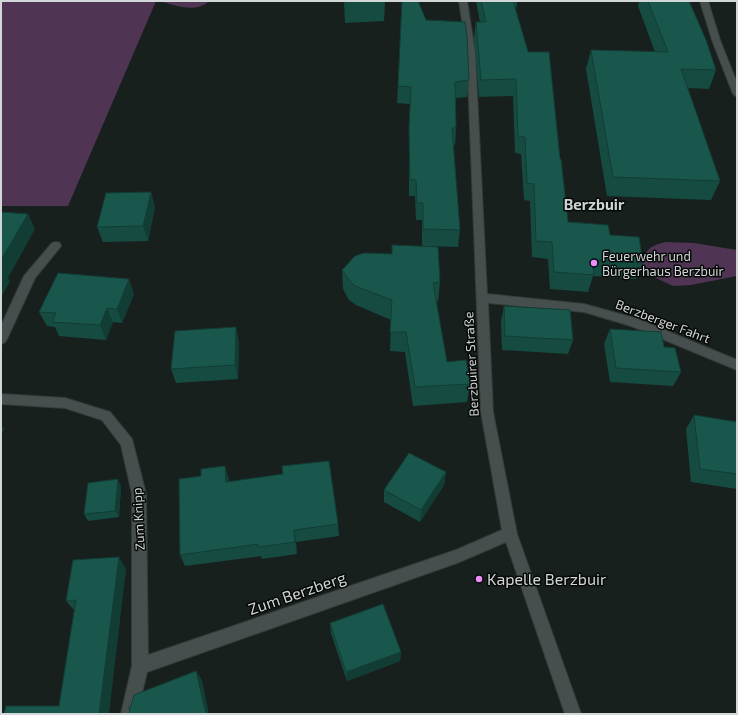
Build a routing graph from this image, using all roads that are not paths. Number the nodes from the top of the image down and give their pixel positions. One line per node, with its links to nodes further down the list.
1 (463, 1): 5 (street, Berzbuirer Straße)
2 (704, 1): 3 (street)
3 (737, 94)
4 (56, 246): 6 (street)
5 (481, 298): 7 (street, Berzberger Fahrt); 9 (street, Berzbuirer Straße)
6 (1, 339)
7 (737, 365)
8 (1, 399): 10 (street, Zum Knipp)
9 (510, 534): 10 (street, Zum Berzberg); 12 (street, Berzbuirer Straße)
10 (140, 666): 11 (street)
11 (129, 714)
12 (573, 714)

